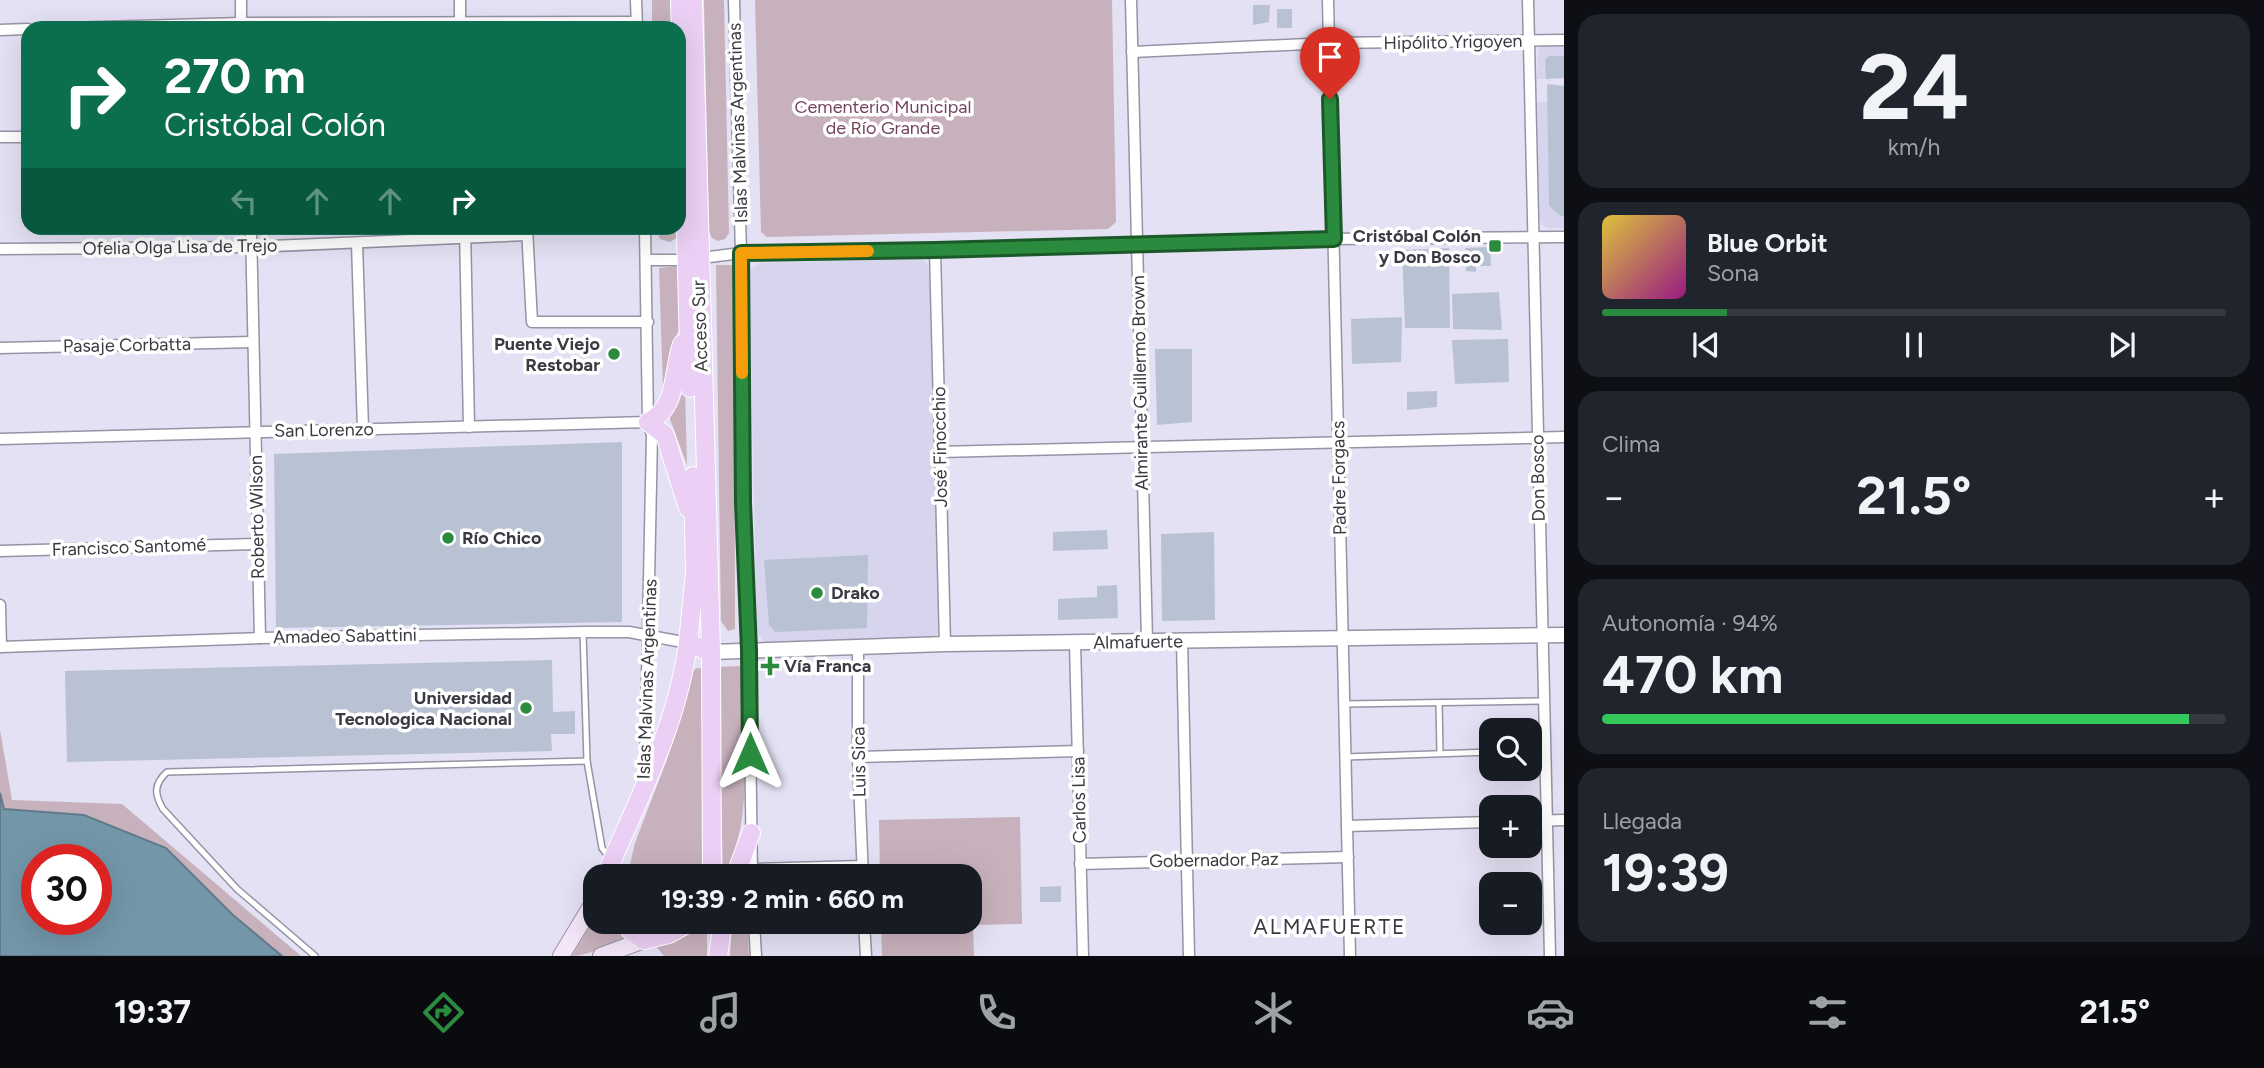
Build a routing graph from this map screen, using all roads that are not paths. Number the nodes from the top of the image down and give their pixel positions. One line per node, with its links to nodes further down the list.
1 (241, 0): 10 (street)
2 (460, 0): 11 (street)
3 (636, 0): 12 (street)
4 (680, 0): 13 (main road, Acceso Sur)
5 (692, 0): 37 (main road, Acceso Sur)
6 (734, 0): 36 (street, Islas Malvinas Argentinas)
7 (1131, 0): 19 (street, Almirante Guillermo Brown)
8 (1328, 0): 18 (street, Padre Forgacs)
9 (1528, 0): 17 (street, Don Bosco)
10 (241, 21)
11 (460, 21)
12 (637, 21)
13 (681, 21)
14 (21, 29): 15 (street)
15 (0, 30)
16 (1564, 40): 17 (street, Hipólito Yrigoyen)
17 (1529, 41): 18 (street, Hipólito Yrigoyen); 28 (street, Don Bosco)
18 (1329, 43): 19 (street, Hipólito Yrigoyen); 30 (street, Padre Forgacs)
19 (1132, 52): 32 (street, Almirante Guillermo Brown)
20 (686, 130): 37 (main road, Acceso Sur)
21 (0, 137): 22 (street)
22 (21, 137)
23 (251, 235): 33 (street, Roberto Wilson)
24 (443, 235): 31 (street, Ofelia Olga Lisa de Trejo)
25 (465, 235): 44 (street)
26 (527, 235): 39 (street)
27 (645, 235): 38 (street, Islas Malvinas Argentinas)
28 (1533, 237): 29 (street); 30 (street); 48 (street, Don Bosco)
29 (1564, 237)
30 (1334, 239): 32 (street); 50 (street, Padre Forgacs)
31 (357, 243): 33 (street, Ofelia Olga Lisa de Trejo); 45 (street)
32 (1136, 244): 35 (street); 51 (street, Almirante Guillermo Brown)
33 (251, 247): 34 (street, Ofelia Olga Lisa de Trejo); 41 (street, Roberto Wilson)
34 (0, 249)
35 (935, 250): 36 (street); 52 (street, José Finocchio)
36 (741, 253): 37 (street); 70 (street, Islas Malvinas Argentinas)
37 (692, 259): 38 (street); 40 (main road, Acceso Sur); 71 (main road, Acceso Sur)
38 (646, 260): 39 (street, Islas Malvinas Argentinas)
39 (648, 322): 43 (street, Islas Malvinas Argentinas)
40 (688, 327): 43 (main road); 53 (main road, Acceso Sur)
41 (253, 342): 42 (street, Pasaje Corbatta); 46 (street, Roberto Wilson)
42 (0, 348)
43 (648, 422): 44 (street, San Lorenzo); 53 (main road); 58 (street, Islas Malvinas Argentinas)
44 (469, 427): 45 (street, San Lorenzo)
45 (363, 429): 46 (street, San Lorenzo)
46 (255, 432): 49 (street, San Lorenzo); 54 (street, Roberto Wilson)
47 (1564, 437): 48 (street)
48 (1537, 438): 50 (street); 59 (street, Don Bosco)
49 (0, 439)
50 (1338, 442): 51 (street); 62 (street, Padre Forgacs)
51 (1142, 447): 52 (street); 63 (street, Almirante Guillermo Brown)
52 (939, 452): 67 (street, José Finocchio)
53 (694, 520): 65 (main road, Acceso Sur)
54 (258, 544): 55 (street, Francisco Santomé); 61 (street, Roberto Wilson)
55 (0, 551)
56 (0, 605): 68 (street)
57 (583, 632): 58 (street, Amadeo Sabattini); 61 (street, Amadeo Sabattini); 81 (lane)
58 (649, 635): 65 (street, Amadeo Sabattini); 82 (street, Islas Malvinas Argentinas)
59 (1542, 635): 60 (street, Almafuerte); 62 (street, Almafuerte); 72 (street, Don Bosco)
60 (1564, 635)
61 (260, 638): 68 (street, Amadeo Sabattini)
62 (1343, 639): 64 (street, Almafuerte); 74 (street, Padre Forgacs)
63 (1147, 641): 64 (street, Almafuerte); 66 (street, Almafuerte)
64 (1182, 641): 90 (street)
65 (688, 643): 71 (main road); 82 (main road, Acceso Sur)
66 (1074, 643): 67 (street, Almafuerte); 76 (street, Carlos Lisa)
67 (946, 644): 69 (street, Almafuerte)
68 (1, 647)
69 (858, 648): 70 (street, Almafuerte); 79 (street, Luis Sica)
70 (749, 650): 71 (street, Almafuerte); 88 (street, Islas Malvinas Argentinas)
71 (711, 652): 93 (main road, Acceso Sur)
72 (1543, 701): 73 (lane); 75 (street, Don Bosco)
73 (1439, 703): 74 (lane); 78 (lane)
74 (1344, 704): 80 (street, Padre Forgacs)
75 (1545, 750): 85 (street, Don Bosco)
76 (1077, 751): 79 (street); 96 (street, Carlos Lisa)
77 (1479, 752): 78 (lane)
78 (1440, 753): 80 (lane)
79 (858, 757): 95 (street, Luis Sica)
80 (1345, 757): 87 (street, Padre Forgacs)
81 (587, 761): 91 (lane); 105 (lane)
82 (643, 796): 92 (main road, Acceso Sur)
83 (1564, 820): 85 (street)
84 (1542, 821): 85 (street)
85 (1546, 821): 115 (street, Don Bosco)
86 (1479, 822): 87 (street)
87 (1347, 826): 89 (street, Padre Forgacs)
88 (751, 832): 94 (main road)
89 (1348, 857): 90 (street, Gobernador Paz); 114 (street, Padre Forgacs)
90 (1187, 860): 96 (street, Gobernador Paz); 113 (street)
91 (608, 864)
92 (613, 864)
93 (712, 864)
94 (744, 864)
95 (863, 864)
96 (1080, 864): 112 (street, Carlos Lisa)
97 (583, 920): 106 (main road)
98 (635, 934): 104 (main road)
99 (668, 934): 104 (main road)
100 (713, 934): 109 (main road)
101 (721, 934): 109 (main road)
102 (755, 934): 110 (street)
103 (865, 934): 111 (street)
104 (643, 940): 107 (main road); 108 (main road)
105 (316, 956)
106 (561, 956)
107 (601, 956)
108 (657, 956)
109 (716, 956)
110 (756, 956)
111 (866, 956)
112 (1083, 956)
113 (1189, 956)
114 (1350, 956)
115 (1550, 956)

